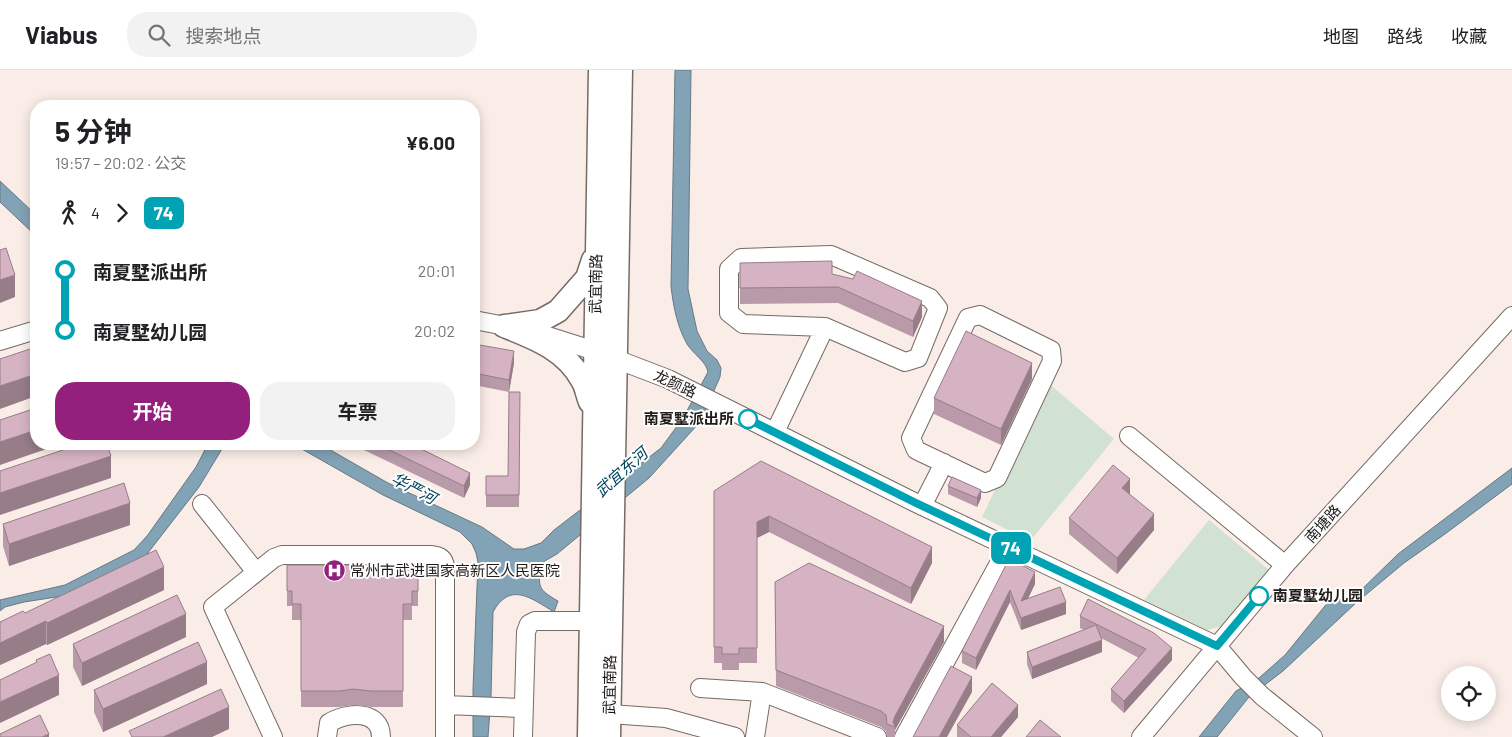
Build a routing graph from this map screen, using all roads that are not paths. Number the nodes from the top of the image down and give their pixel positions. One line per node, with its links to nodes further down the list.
1 (600, 70): 3 (main road, 武宜南路)
2 (621, 70): 13 (main road, 武宜南路)
3 (597, 247): 6 (main road); 12 (main road, 武宜南路)
4 (1512, 316): 23 (street, 南塘路)
5 (480, 321): 6 (street, 龙颜路)
6 (504, 326): 12 (street, 龙颜路); 16 (main road)
7 (825, 327): 7 (street); 17 (street)
8 (30, 332): 10 (street)
9 (961, 332): 11 (street); 15 (street); 19 (street)
10 (0, 341)
11 (978, 341)
12 (595, 351): 13 (street, 龙颜路); 16 (main road, 武宜南路)
13 (616, 358): 17 (street, 龙颜路); 31 (main road, 武宜南路)
14 (1029, 366): 15 (street)
15 (1046, 374): 19 (street)
16 (594, 415): 25 (main road, 武宜南路)
17 (775, 432): 21 (street, 龙颜路)
18 (1129, 436): 23 (street)
19 (944, 463): 21 (street)
20 (202, 504): 24 (street)
21 (922, 506): 22 (street, 龙颜路)
22 (1008, 547): 26 (street, 龙颜路); 42 (street)
23 (1286, 565): 26 (street, 南塘路)
24 (256, 572): 29 (street); 32 (street)
25 (591, 622): 30 (street); 37 (main road, 武宜南路)
26 (1217, 646): 43 (street, 南塘路); 44 (street)
27 (700, 688): 28 (street)
28 (762, 692): 40 (street); 41 (street)
29 (446, 705): 30 (street); 35 (street)
30 (523, 708): 36 (street)
31 (610, 714): 38 (main road, 武宜南路); 39 (street)
32 (274, 737)
33 (327, 737): 34 (street)
34 (381, 737)
35 (445, 737)
36 (523, 737)
37 (589, 737)
38 (609, 737)
39 (736, 737)
40 (755, 737)
41 (877, 737)
42 (904, 737)
43 (1141, 737)
44 (1313, 737)

